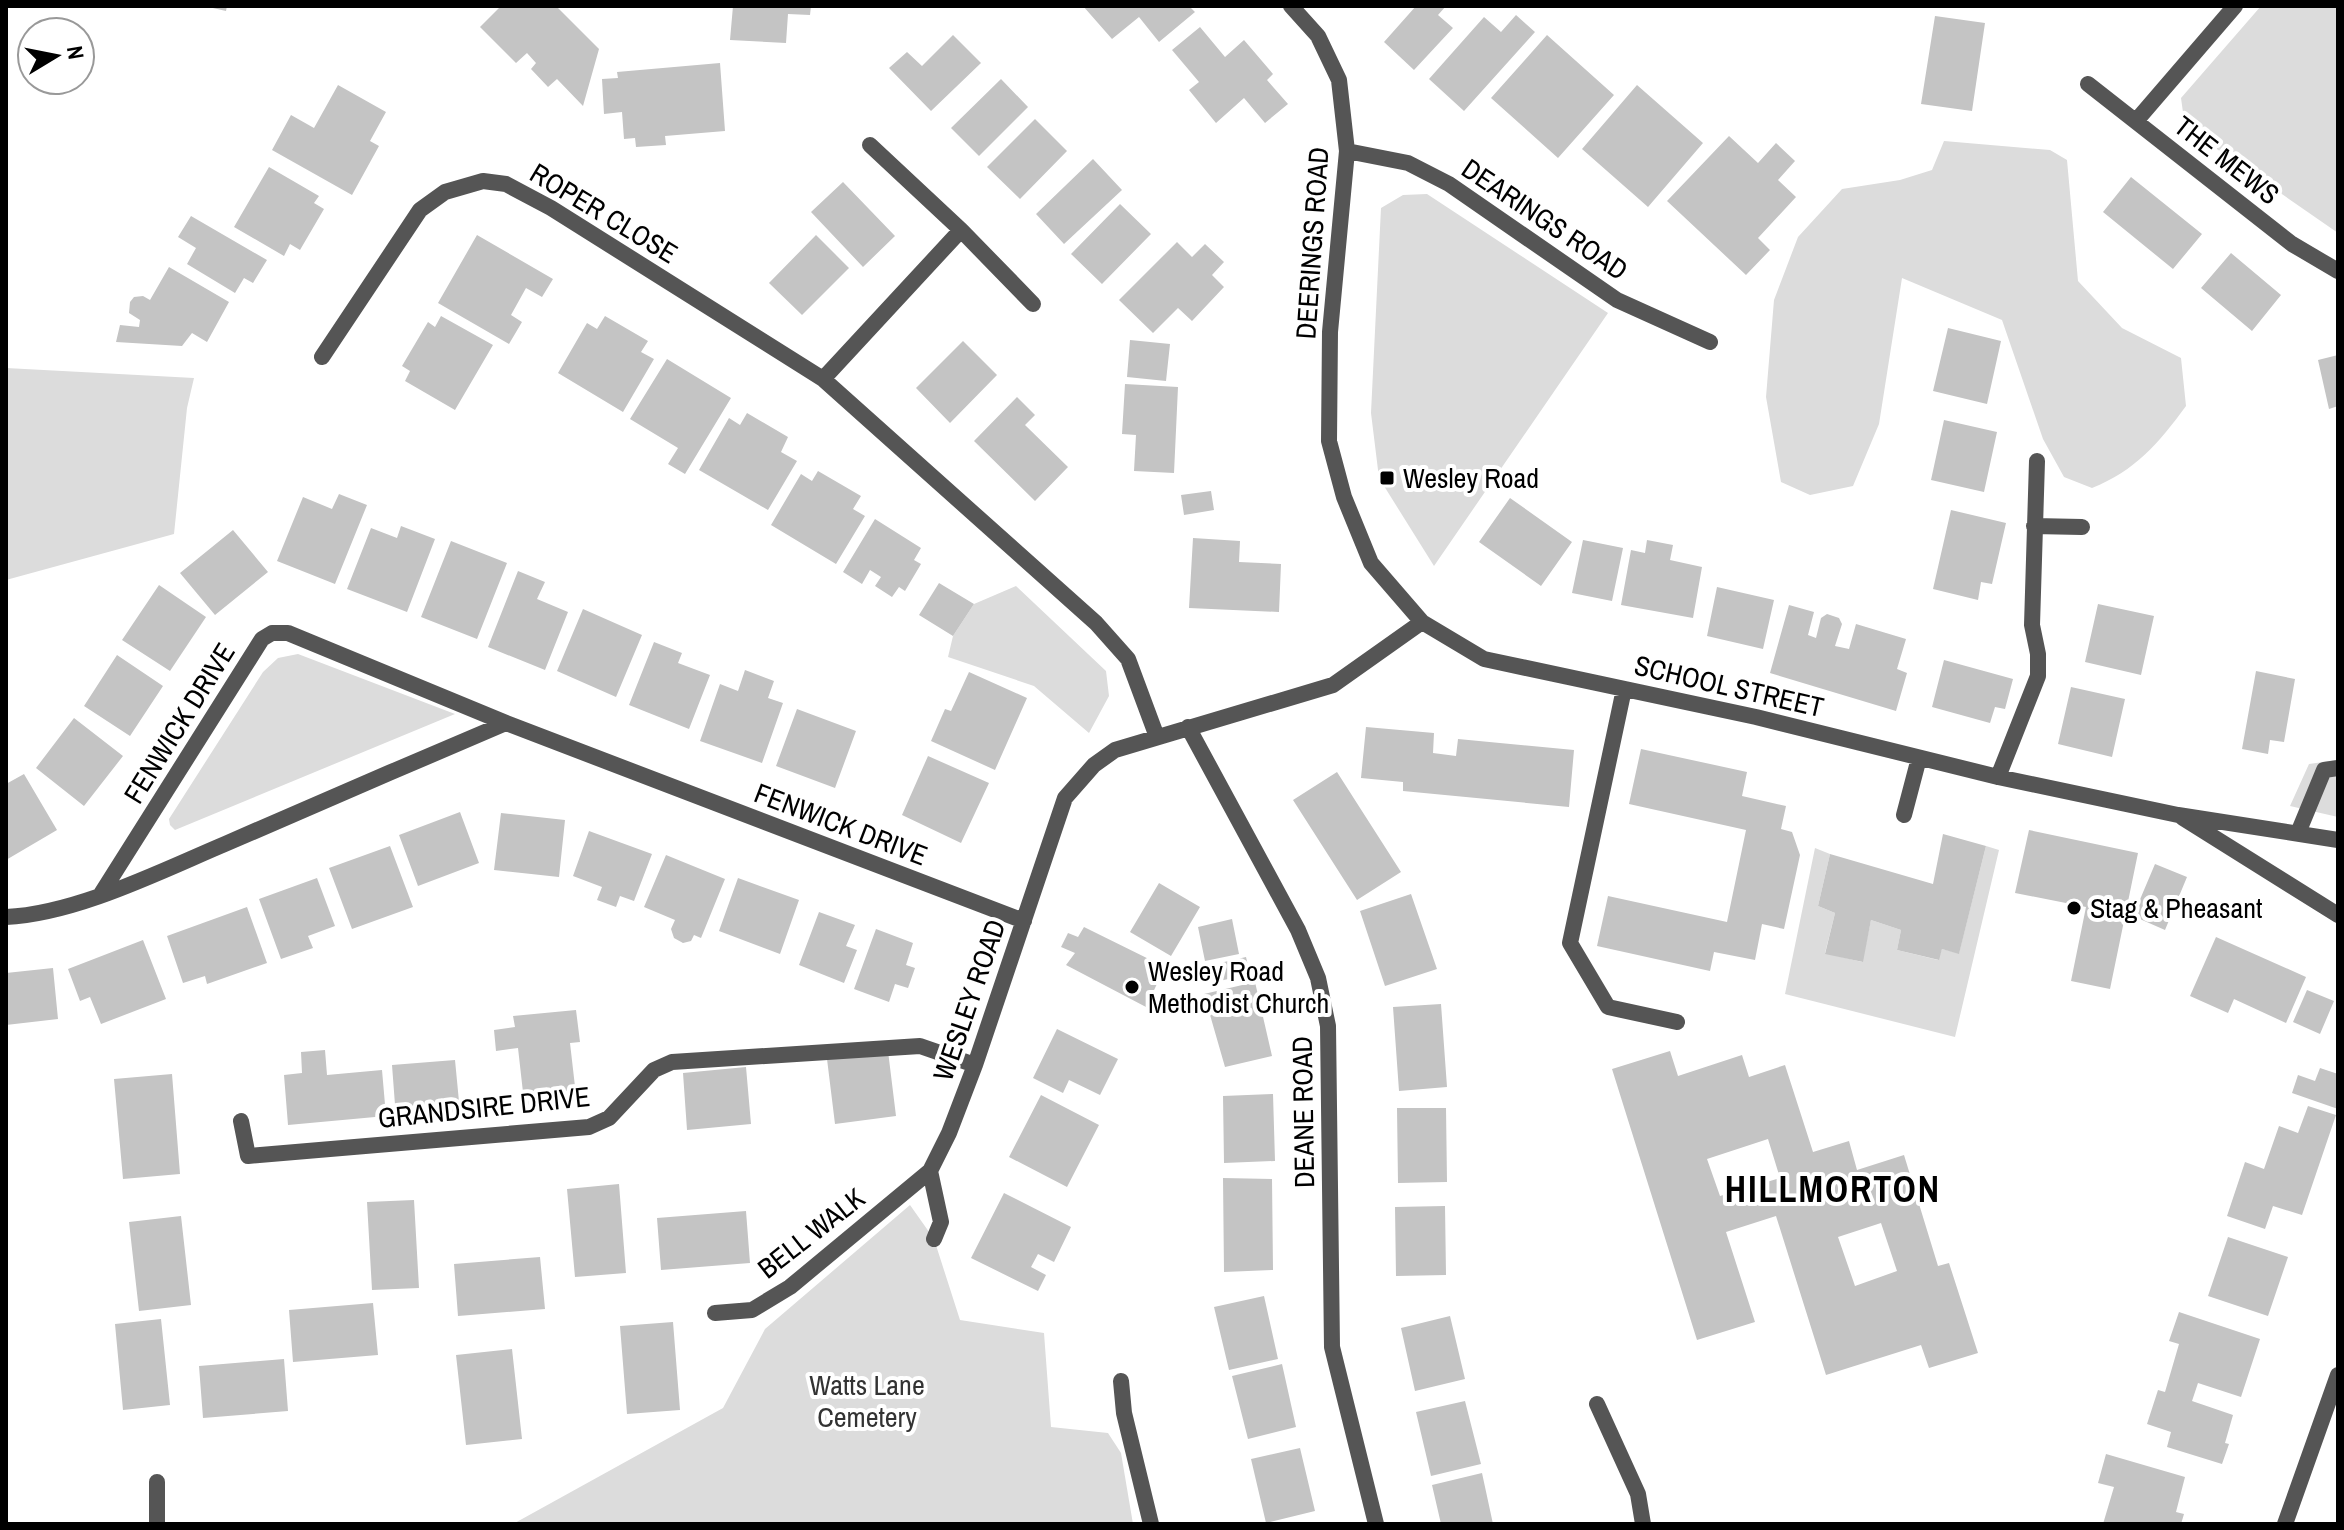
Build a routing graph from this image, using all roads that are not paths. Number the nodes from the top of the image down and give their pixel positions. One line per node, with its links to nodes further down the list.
1 (1291, 6): 6 (street, DEERINGS ROAD)
2 (2235, 6): 4 (street)
3 (2088, 84): 4 (street, THE MEWS)
4 (2136, 121): 8 (street, THE MEWS)
5 (870, 145): 7 (street)
6 (1347, 151): 10 (street, DEARINGS ROAD); 14 (street, DEERINGS ROAD)
7 (961, 230): 9 (street); 12 (street)
8 (2338, 271)
9 (1033, 304)
10 (1710, 342)
11 (322, 357): 12 (street, ROPER CLOSE)
12 (823, 379): 21 (street, ROPER CLOSE)
13 (2037, 461): 15 (street)
14 (1344, 497): 17 (street, SCHOOL STREET)
15 (2034, 526): 16 (street); 24 (street)
16 (2082, 527)
17 (1422, 622): 18 (street, SCHOOL STREET); 20 (street, WESLEY ROAD)
18 (1624, 689): 22 (street, SCHOOL STREET); 33 (street)
19 (506, 723): 29 (street); 29 (street, FENWICK DRIVE); 32 (street, FENWICK DRIVE)
20 (1188, 727): 21 (street, WESLEY ROAD); 45 (street, DEANE ROAD)
21 (1157, 737): 32 (street, WESLEY ROAD)
22 (1919, 758): 24 (street, SCHOOL STREET); 25 (street)
23 (2338, 768): 27 (street)
24 (1998, 777): 26 (street, SCHOOL STREET)
25 (1904, 815)
26 (2178, 815): 27 (street, SCHOOL STREET); 30 (street, SCHOOL STREET)
27 (2298, 833): 28 (street, SCHOOL STREET)
28 (2338, 840)
29 (101, 894): 31 (street)
30 (2338, 915)
31 (6, 917)
32 (1024, 921): 34 (street, WESLEY ROAD)
33 (1677, 1022)
34 (975, 1065): 35 (street, GRANDSIRE DRIVE); 36 (street, WESLEY ROAD)
35 (241, 1121)
36 (930, 1171): 37 (street); 38 (street, BELL WALK)
37 (934, 1239)
38 (715, 1313)
39 (2338, 1375): 47 (street)
40 (1121, 1381): 44 (street)
41 (1597, 1404): 46 (street)
42 (157, 1482): 43 (street)
43 (157, 1524)
44 (1151, 1524)
45 (1376, 1524)
46 (1643, 1524)
47 (2285, 1524)

